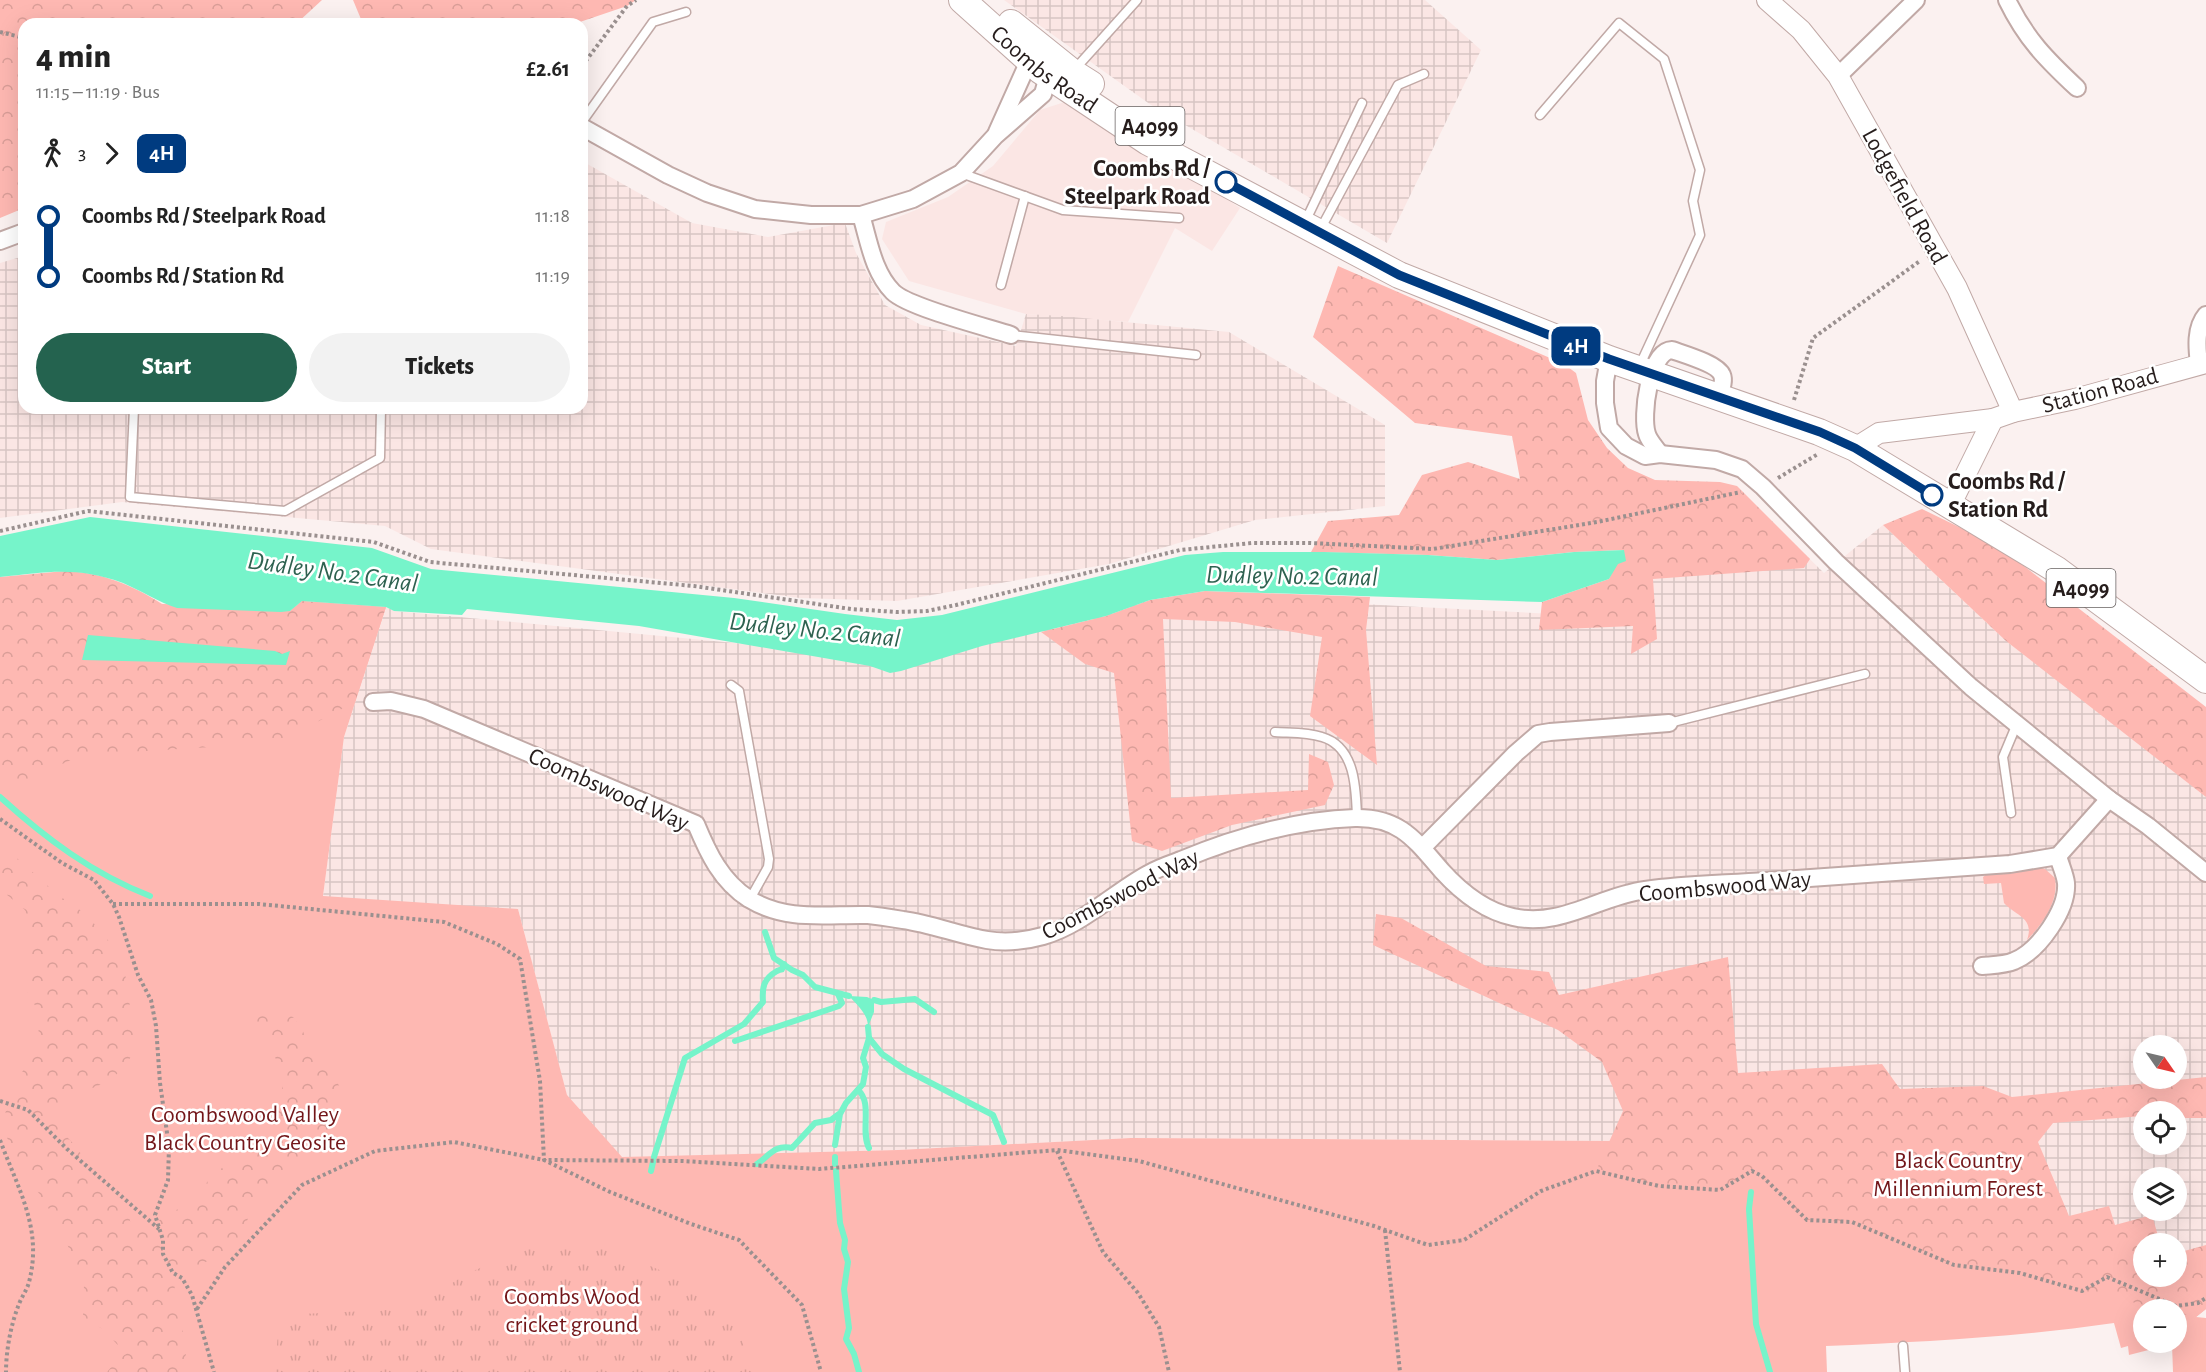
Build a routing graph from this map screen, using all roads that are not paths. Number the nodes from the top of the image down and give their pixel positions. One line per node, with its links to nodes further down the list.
1 (962, 0): 9 (main road, Coombs Road)
2 (973, 0): 9 (lane)
3 (982, 0): 9 (main road, Coombs Road)
4 (1137, 0): 13 (lane)
5 (1767, 0): 12 (street, Lodgefield Road)
6 (1916, 0): 12 (street)
7 (2007, 0): 14 (street)
8 (686, 12): 16 (lane)
9 (1002, 26): 10 (main road)
10 (1033, 52): 13 (main road); 19 (street)
11 (1424, 74): 24 (lane)
12 (1838, 76): 34 (street, Lodgefield Road)
13 (1059, 83): 19 (street); 24 (main road, Coombs Road / A4099)
14 (2077, 88)
15 (1362, 103): 24 (lane)
16 (588, 114)
17 (1540, 115): 33 (lane)
18 (588, 130): 22 (street)
19 (995, 136): 20 (street)
20 (961, 173): 21 (lane); 22 (street)
21 (1025, 196): 23 (lane); 27 (lane)
22 (861, 215): 29 (street)
23 (1179, 218)
24 (1311, 229): 31 (main road, Coombs Road / A4099)
25 (18, 234): 26 (street)
26 (0, 241)
27 (1001, 285)
28 (2206, 315): 32 (street)
29 (1011, 335): 30 (lane)
30 (1196, 355)
31 (1609, 359): 33 (main road, Coombs Road / A4099); 39 (street)
32 (2203, 363): 34 (street, Station Road)
33 (1645, 372): 38 (main road, Coombs Road / A4099); 39 (street)
34 (2013, 412): 37 (street, Station Road)
35 (134, 414): 36 (lane)
36 (381, 414)
37 (1993, 418): 38 (street); 40 (street)
38 (1855, 448): 40 (main road, A4099)
39 (1660, 454): 46 (street)
40 (1950, 506): 42 (main road, A4099)
41 (1865, 674): 45 (lane)
42 (2206, 680)
43 (731, 685): 54 (lane)
44 (373, 702): 54 (street, Coombswood Way)
45 (1669, 723): 51 (street)
46 (2016, 726): 48 (street); 49 (lane)
47 (1275, 732): 50 (lane)
48 (2109, 799): 52 (street); 53 (street)
49 (2011, 813)
50 (1357, 818): 51 (street, Coombswood Way); 54 (street, Coombswood Way)
51 (1423, 847): 52 (street, Coombswood Way)
52 (2058, 856): 55 (street)
53 (2206, 873)
54 (750, 899)
55 (1982, 966)
56 (1902, 1346): 57 (lane)
57 (1905, 1372)

